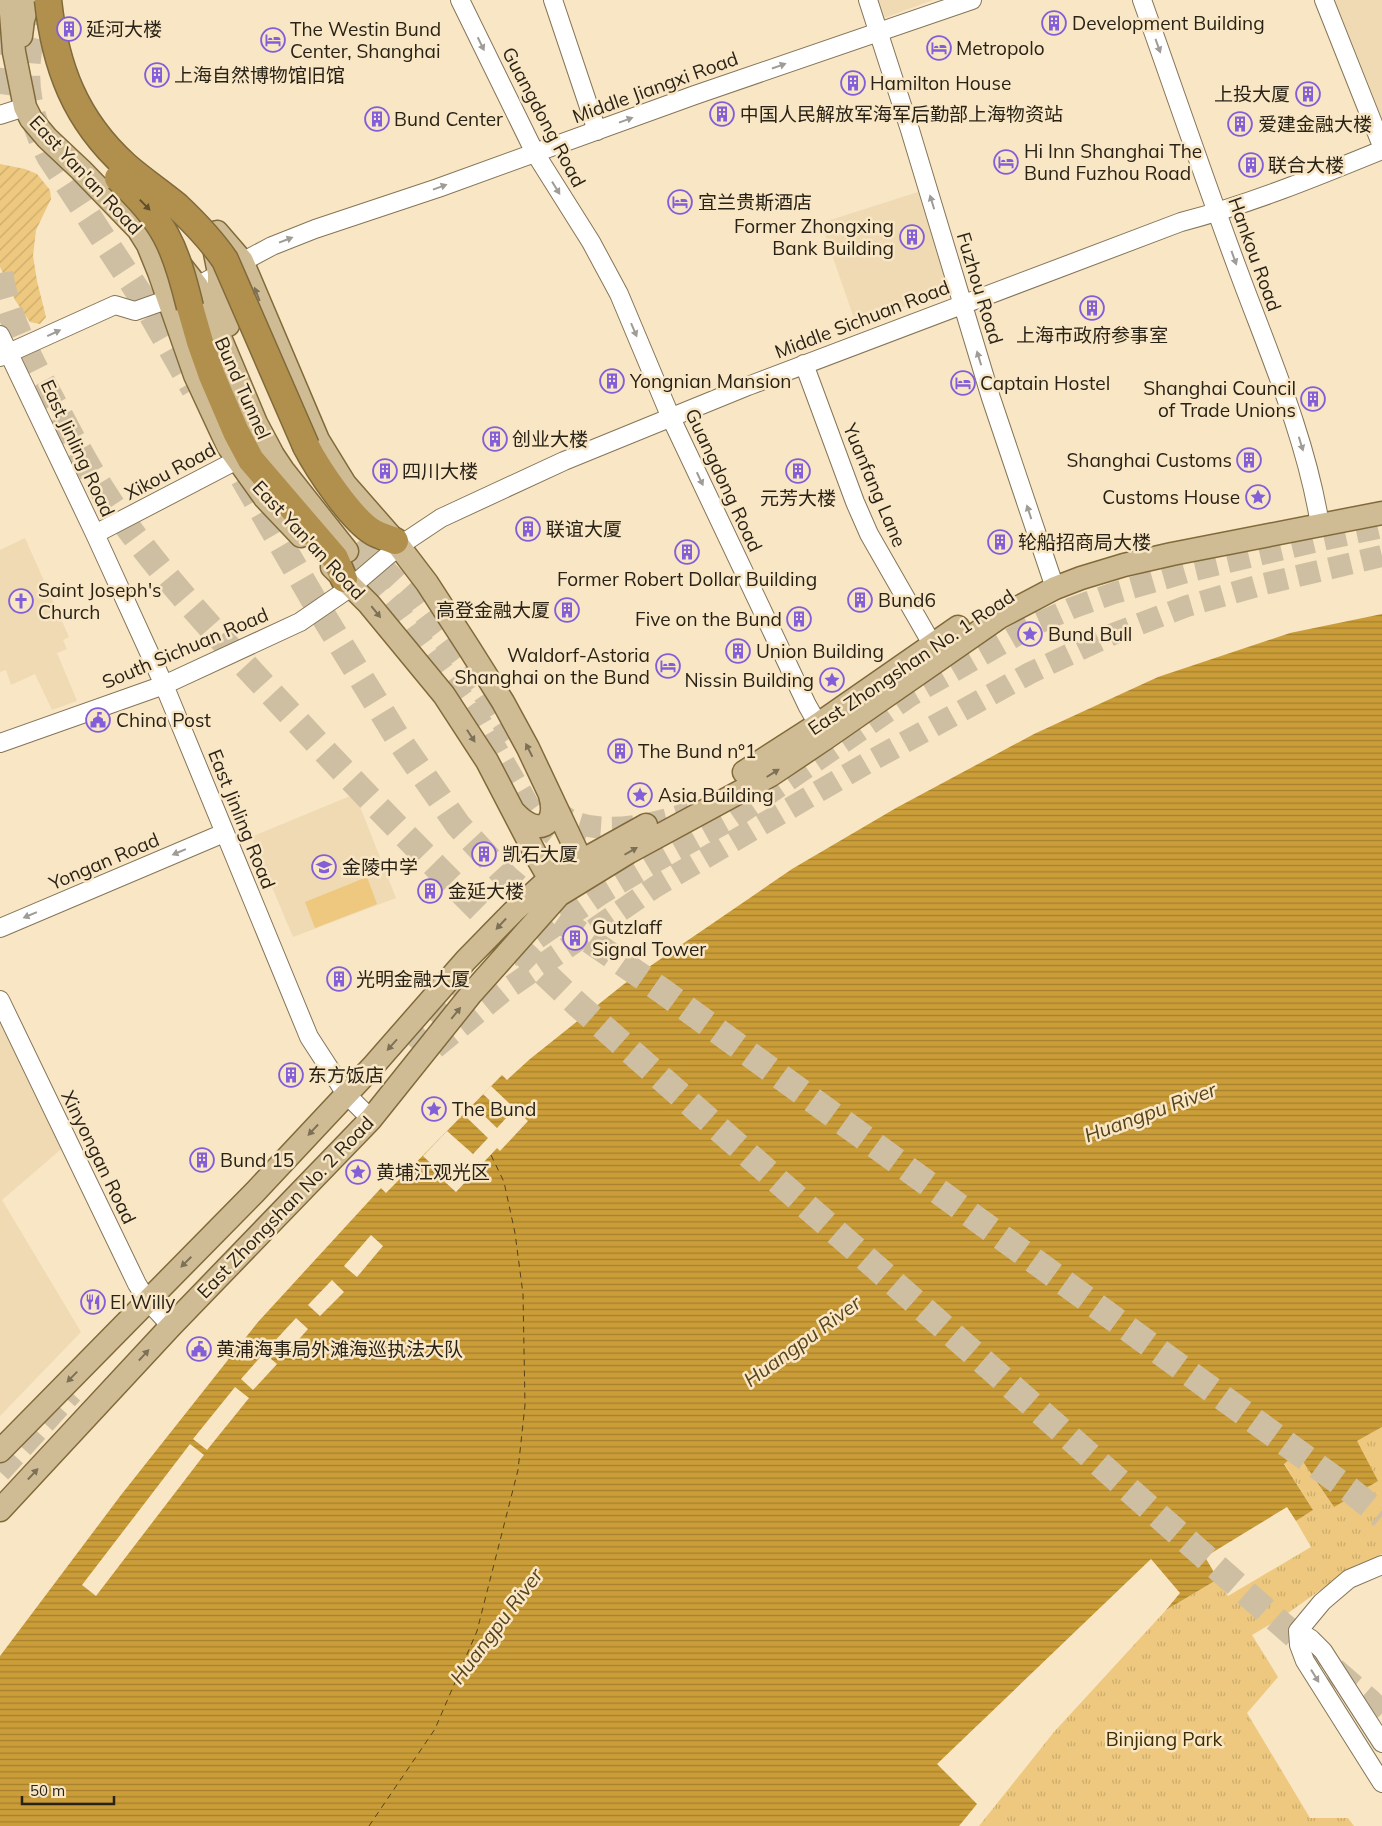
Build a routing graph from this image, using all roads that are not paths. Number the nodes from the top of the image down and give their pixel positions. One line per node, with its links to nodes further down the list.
1 (8, 0): 8 (main road); 9 (main road, East Yan'an Road)
2 (460, 0): 16 (street, Guangdong Road, one-way to 16)
3 (553, 0): 13 (street)
4 (868, 0): 10 (street, Fuzhou Road)
5 (972, 0): 10 (street, Middle Jiangxi Road)
6 (1142, 0): 17 (street, Hankou Road, one-way to 17)
7 (1324, 0): 14 (street)
8 (0, 2)
9 (35, 9): 11 (main road, East Yan'an Road); 18 (main road, East Yan'an Road); 18 (highway, bridge); 22 (highway, one-way to 22, bridge)
10 (879, 32): 13 (street, Middle Jiangxi Road, one-way to 10); 23 (street, Fuzhou Road, one-way to 10)
11 (25, 107): 12 (street); 19 (main road, East Yan'an Road)
12 (0, 115)
13 (597, 131): 16 (street, Middle Jiangxi Road)
14 (1382, 146)
15 (1382, 150): 17 (street, Middle Sichuan Road)
16 (535, 153): 20 (street, Middle Jiangxi Road, one-way to 16); 27 (street, Guangdong Road, one-way to 27)
17 (1217, 212): 23 (street, Middle Sichuan Road); 32 (street, Hankou Road, one-way to 32)
18 (201, 224): 20 (main road, East Yan'an Road); 21 (main road, Bund Tunnel); 28 (highway, bridge)
19 (138, 229): 22 (main road, East Yan'an Road); 22 (main road, Bund Tunnel)
20 (242, 261): 21 (street, Middle Jiangxi Road); 35 (main road, East Yan'an Road, one-way to 20)
21 (219, 273): 22 (street, Middle Jiangxi Road); 34 (main road, Bund Tunnel)
22 (185, 297): 25 (street, Middle Jiangxi Road, one-way to 22); 29 (highway); 34 (main road, Bund Tunnel)
23 (962, 304): 26 (street, Middle Sichuan Road); 36 (street, Fuzhou Road, one-way to 23)
24 (0, 335): 25 (street, East Jinling Road)
25 (5, 355): 33 (street, East Jinling Road)
26 (804, 364): 27 (street, Middle Sichuan Road); 38 (street, Yuanfang Lane)
27 (671, 418): 35 (street, Middle Sichuan Road); 40 (street, Guangdong Road, one-way to 40)
28 (300, 448): 34 (highway); 35 (highway)
29 (250, 459): 33 (street, Xikou Road); 34 (highway); 37 (highway)
30 (1382, 498): 32 (main road, East Zhongshan No. 1 Road)
31 (1382, 513): 32 (main road, East Zhongshan No. 1 Road)
32 (1319, 518): 36 (main road, East Zhongshan No. 1 Road)
33 (96, 534): 39 (street, East Jinling Road)
34 (349, 542)
35 (397, 543): 37 (street, South Sichuan Road); 42 (main road, East Yan'an Road, one-way to 35)
36 (1053, 582): 38 (main road, East Zhongshan No. 1 Road); 40 (main road, East Zhongshan No. 1 Road)
37 (348, 583): 39 (street, South Sichuan Road); 43 (main road, East Yan'an Road, one-way to 43)
38 (932, 644): 40 (main road, East Zhongshan No. 1 Road)
39 (164, 685): 41 (street, South Sichuan Road); 44 (street, East Jinling Road)
40 (822, 732): 45 (main road, East Zhongshan No. 1 Road)
41 (0, 743)
42 (550, 794): 43 (main road); 45 (main road, East Yan'an Road)
43 (515, 813): 46 (main road, East Yan'an Road)
44 (224, 833): 47 (street, Yongan Road, one-way to 47); 49 (street, East Jinling Road)
45 (585, 868): 46 (main road, East Zhongshan No. 1 Road)
46 (554, 887): 49 (main road, East Zhongshan No. 2 Road, one-way to 49); 50 (main road, East Zhongshan No. 2 Road, one-way to 46)
47 (0, 928)
48 (0, 1000): 51 (street, Xinyongan Road)
49 (346, 1094): 50 (street, East Jinling Road); 51 (main road, East Zhongshan No. 2 Road, one-way to 51)
50 (371, 1119): 52 (main road, East Zhongshan No. 2 Road)
51 (147, 1300): 52 (street, Xinyongan Road); 53 (main road, East Zhongshan No. 2 Road, one-way to 53)
52 (171, 1326): 54 (main road, East Zhongshan No. 2 Road, one-way to 52)
53 (0, 1451)
54 (0, 1510)
55 (1382, 1565): 56 (street)
56 (1298, 1631): 57 (street); 58 (street, one-way to 58)
57 (1382, 1743)
58 (1382, 1783)

